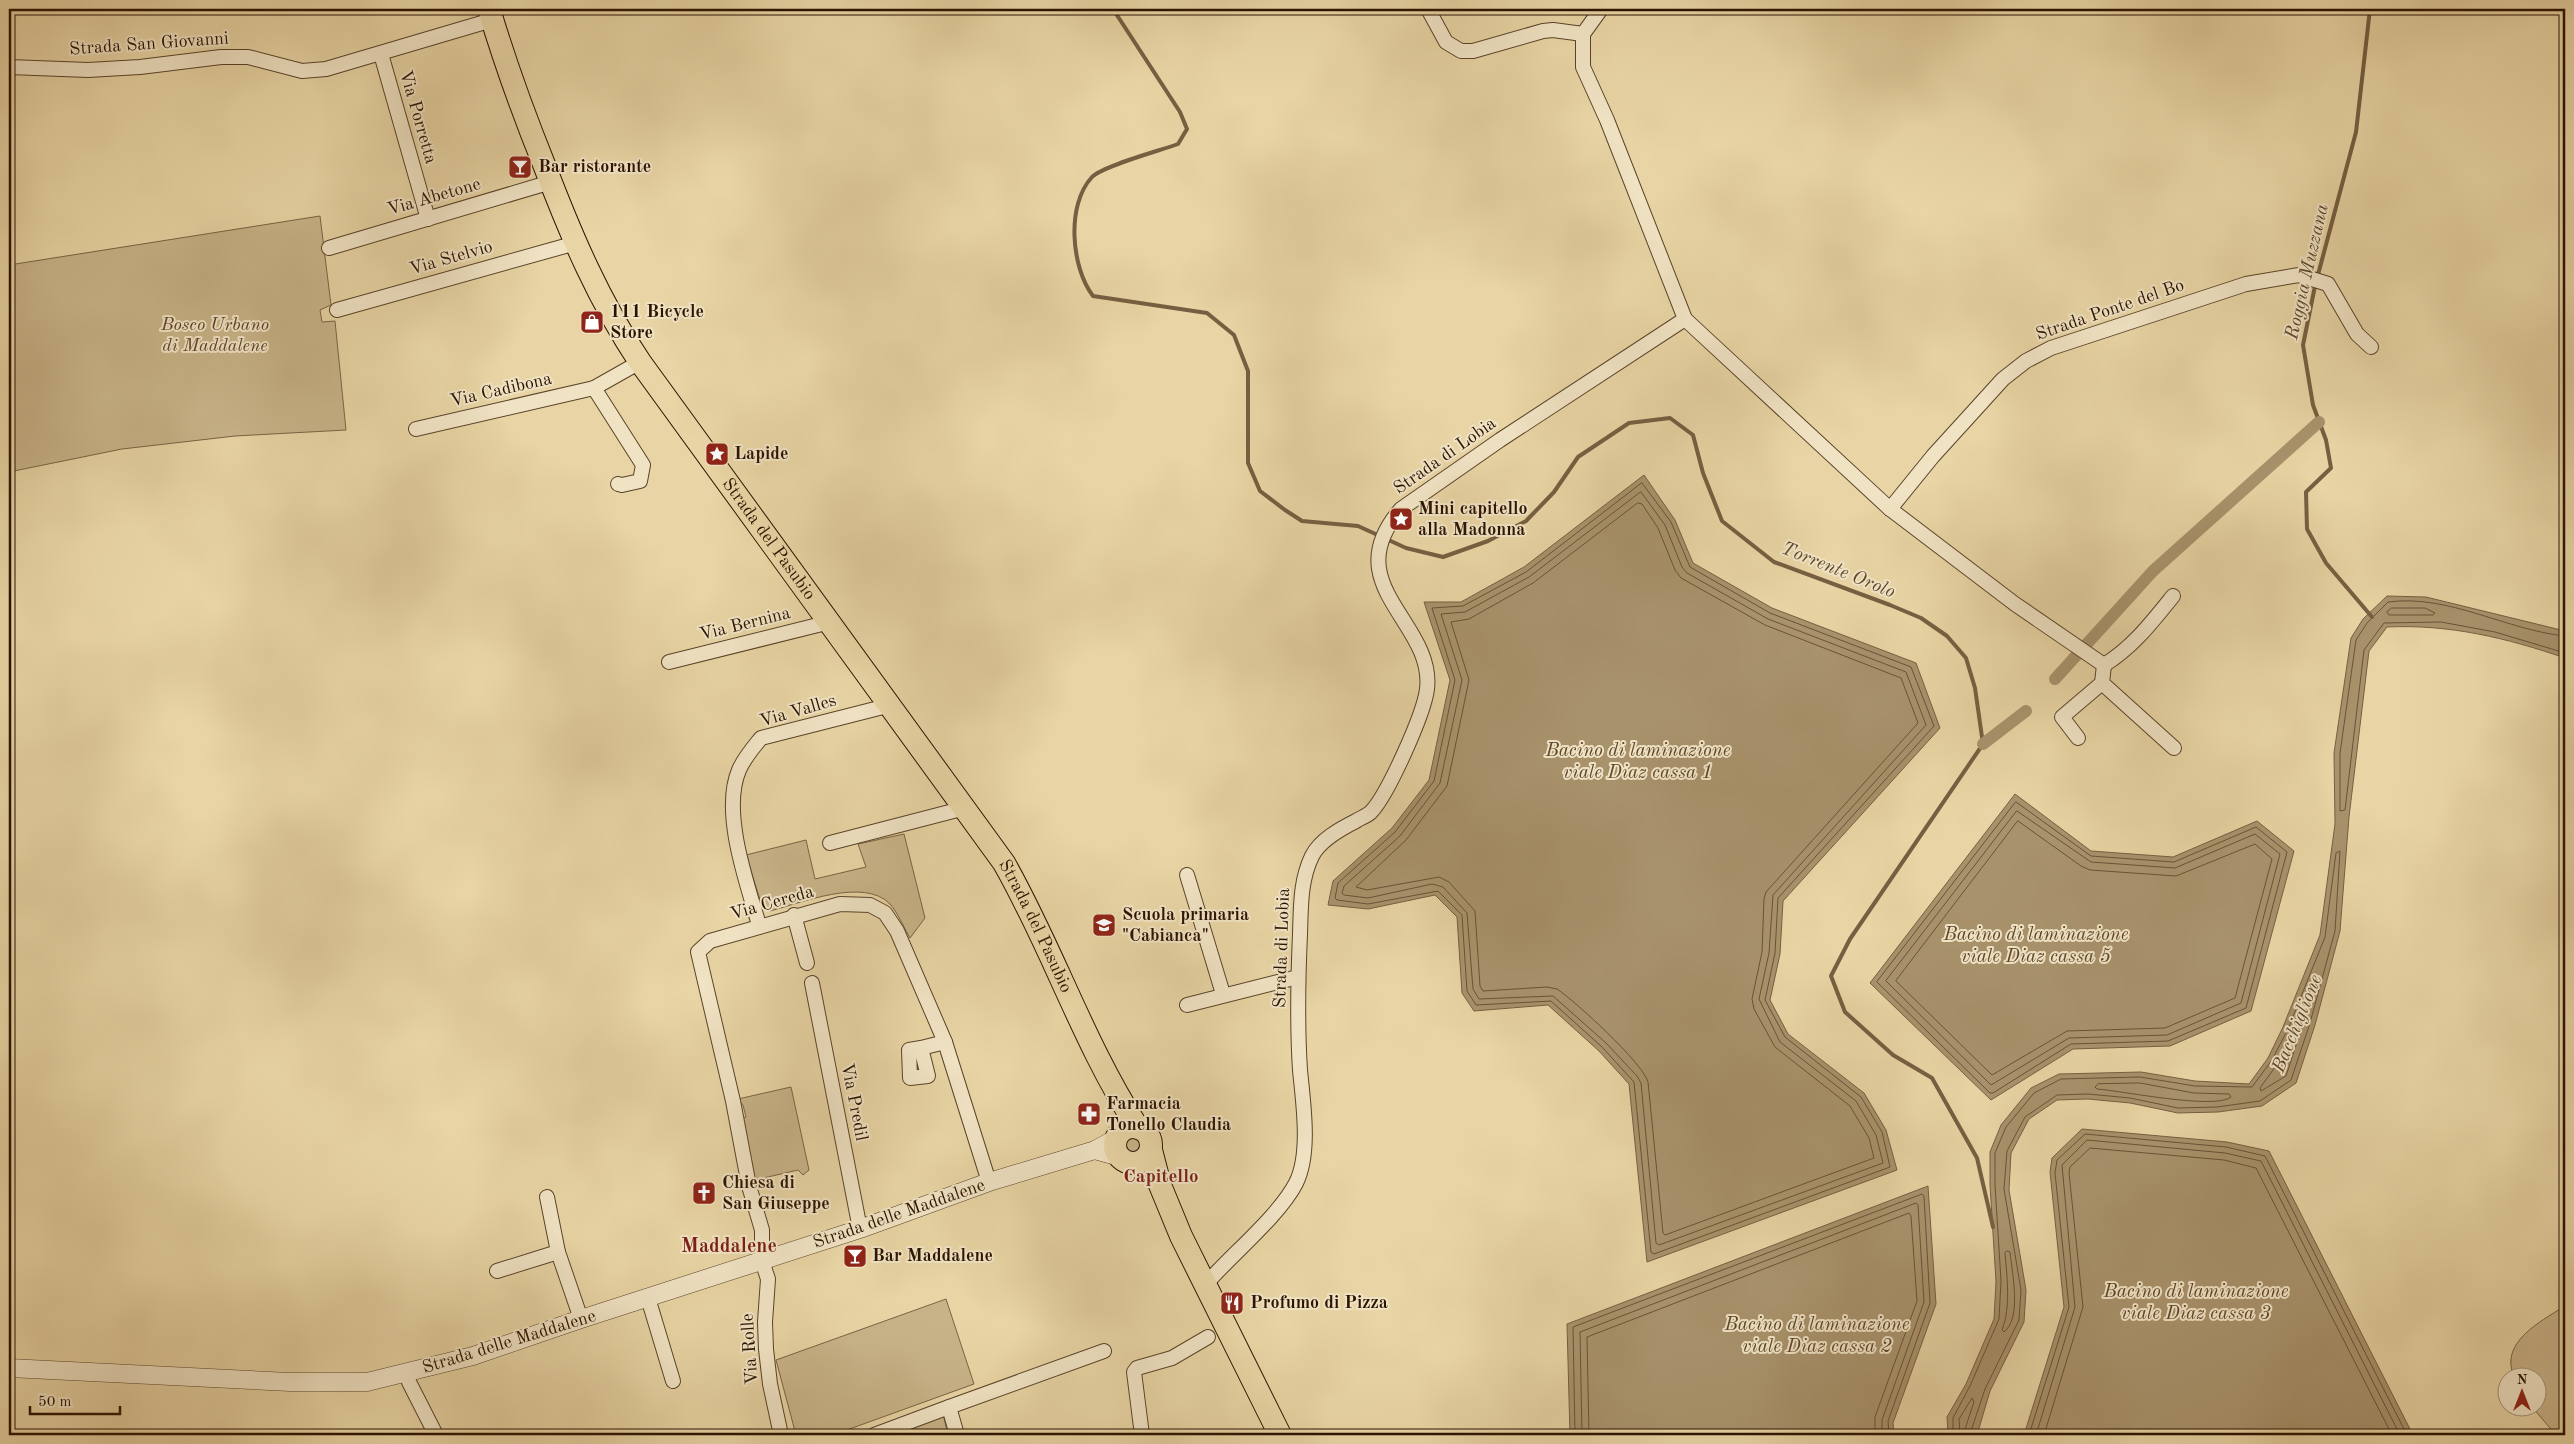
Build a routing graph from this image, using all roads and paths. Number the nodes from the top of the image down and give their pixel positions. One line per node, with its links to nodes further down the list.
1 (1428, 9): 4 (street)
2 (1600, 9): 4 (street)
3 (490, 14): 5 (street, Strada San Giovanni); 7 (main road, Strada del Pasubio)
4 (1583, 34): 12 (street)
5 (381, 54): 6 (street, Strada San Giovanni); 8 (street, Via Porretta)
6 (9, 67)
7 (551, 182): 8 (street, Via Abetone); 9 (main road, Strada del Pasubio)
8 (428, 219): 10 (street, Via Abetone)
9 (576, 243): 11 (street, Via Stelvio); 14 (main road, Strada del Pasubio)
10 (329, 248)
11 (336, 310)
12 (1685, 320): 18 (street); 33 (street, Strada di Lobia)
13 (2371, 347): 18 (street, Strada Ponte del Bo)
14 (640, 362): 15 (street, Via Cadibona); 20 (main road, Strada del Pasubio)
15 (594, 388): 16 (street, Via Cadibona); 17 (street)
16 (416, 429)
17 (618, 484)
18 (1890, 509): 22 (street)
19 (2173, 596): 22 (street)
20 (830, 622): 21 (street, Via Bernina); 24 (main road, Strada del Pasubio)
21 (669, 662)
22 (2104, 665): 23 (street)
23 (2102, 683): 25 (street); 26 (street)
24 (891, 705): 27 (main road, Strada del Pasubio); 31 (street, Via Valles)
25 (2078, 738)
26 (2174, 748)
27 (965, 808): 28 (street); 39 (main road, Strada del Pasubio)
28 (830, 843)
29 (1187, 875): 35 (street)
30 (794, 915): 31 (street, Via Cereda); 32 (street); 37 (street, Via Cereda)
31 (758, 925): 45 (street, Via Cereda)
32 (807, 963)
33 (1298, 977): 35 (street); 47 (street, Strada di Lobia)
34 (812, 983): 42 (street, Via Predil)
35 (1224, 994): 36 (street)
36 (1187, 1005)
37 (945, 1042): 38 (street); 40 (street, Via Cereda)
38 (921, 1048)
39 (1125, 1143): 40 (street, Strada delle Maddalene); 43 (main road); 43 (main road)
40 (989, 1182): 42 (street, Strada delle Maddalene)
41 (548, 1198): 44 (street)
42 (860, 1229): 45 (street, Strada delle Maddalene)
43 (1181, 1236): 47 (main road)
44 (558, 1252): 46 (street); 49 (street)
45 (762, 1261): 48 (street, Strada delle Maddalene); 57 (street, Via Rolle)
46 (497, 1271)
47 (1205, 1284): 50 (main road)
48 (648, 1298): 49 (street, Strada delle Maddalene); 54 (street)
49 (581, 1319): 53 (street, Strada delle Maddalene)
50 (1218, 1333): 60 (street); 61 (main road)
51 (1104, 1351): 55 (street)
52 (9, 1368): 53 (street, Strada delle Maddalene)
53 (407, 1373): 56 (street)
54 (673, 1381)
55 (949, 1407): 58 (street); 59 (street)
56 (436, 1435)
57 (781, 1435)
58 (874, 1435)
59 (957, 1435)
60 (1142, 1435)
61 (1280, 1435)

